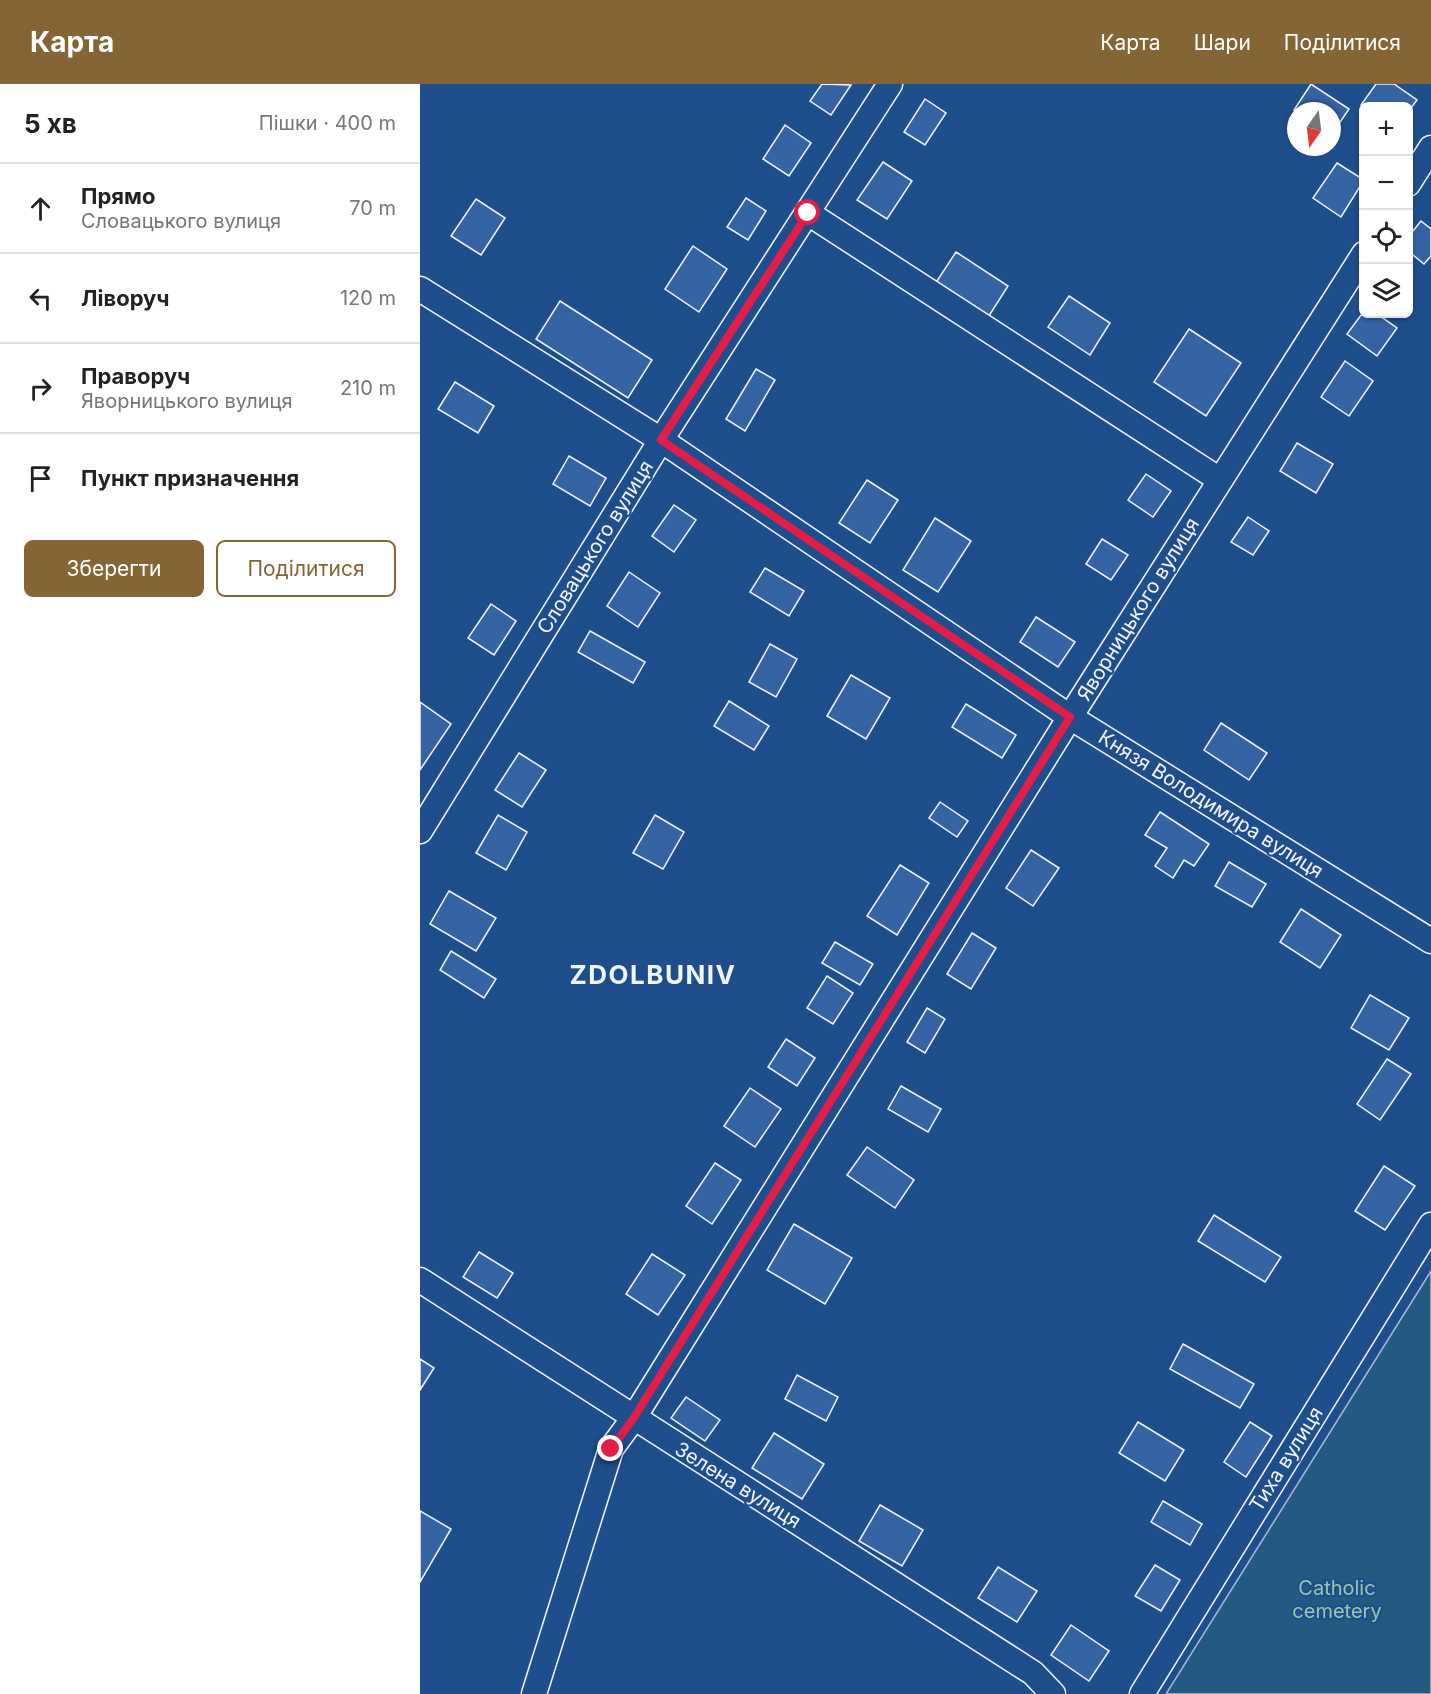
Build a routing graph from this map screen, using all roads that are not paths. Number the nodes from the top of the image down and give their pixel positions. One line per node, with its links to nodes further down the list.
1 (890, 84): 4 (street, Словацького вулиця)
2 (1431, 148): 3 (street)
3 (1413, 176)
4 (808, 213): 7 (street, Словацького вулиця); 8 (street)
5 (1359, 262): 8 (street, Яворницького вулиця)
6 (420, 289): 7 (street, Князя Володимира вулиця)
7 (661, 440): 9 (street, Князя Володимира вулиця); 10 (street, Словацького вулиця)
8 (1220, 480): 9 (street, Яворницького вулиця)
9 (1070, 717): 11 (street, Князя Володимира вулиця); 14 (street, Яворницького вулиця)
10 (420, 831)
11 (1431, 941)
12 (1431, 1225): 17 (street, Тиха вулиця)
13 (420, 1280): 14 (street, Зелена вулиця)
14 (633, 1419): 15 (street, Яворницького вулиця); 16 (street, Зелена вулиця)
15 (534, 1694)
16 (1053, 1694)
17 (1142, 1694)

